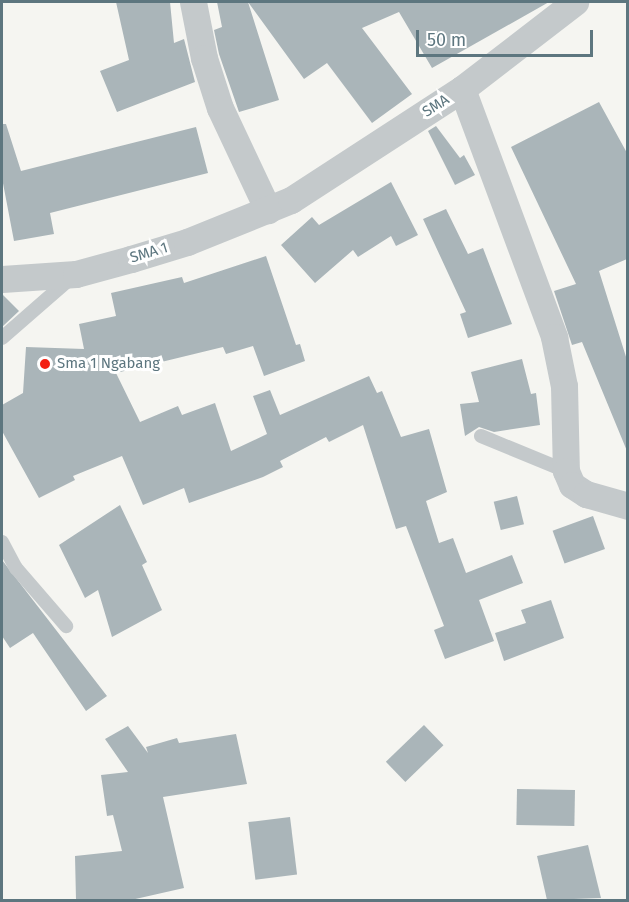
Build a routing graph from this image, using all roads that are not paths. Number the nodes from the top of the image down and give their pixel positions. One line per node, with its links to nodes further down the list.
1 (194, 2): 4 (street)
2 (576, 2): 3 (street, SMA)
3 (462, 89): 4 (street, SMA); 9 (street)
4 (279, 205): 5 (street, SMA 1)
5 (76, 274): 6 (street, SMA 1); 7 (lane)
6 (2, 279)
7 (2, 338)
8 (481, 436): 9 (lane)
9 (566, 471): 10 (street)
10 (627, 506)
11 (2, 542): 12 (lane)
12 (66, 626)

